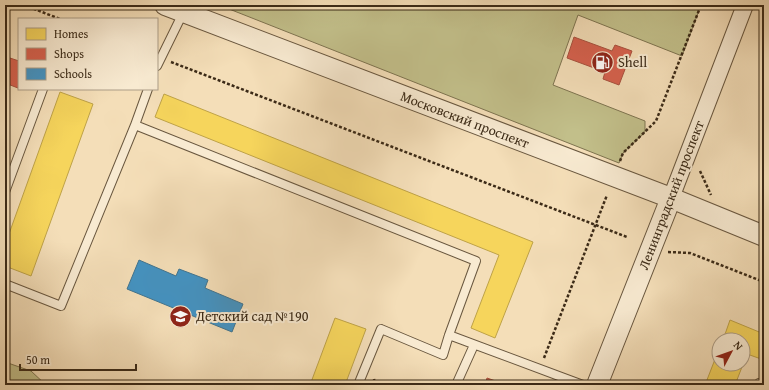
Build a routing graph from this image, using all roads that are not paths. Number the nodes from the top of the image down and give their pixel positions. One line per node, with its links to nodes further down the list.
1 (165, 5): 3 (street, Московский проспект)
2 (745, 5): 9 (street, Ленинградский проспект)
3 (184, 12): 4 (lane); 9 (street, Московский проспект)
4 (158, 62)
5 (43, 90): 8 (lane)
6 (148, 90): 7 (lane)
7 (135, 125): 11 (lane); 12 (lane)
8 (5, 192)
9 (671, 198): 10 (street, Московский проспект); 17 (street, Ленинградский проспект)
10 (764, 236)
11 (5, 284)
12 (449, 335): 13 (lane); 14 (lane)
13 (474, 345): 15 (lane); 16 (lane)
14 (358, 385)
15 (456, 385)
16 (583, 385)
17 (597, 385)
18 (759, 385): 19 (lane)
19 (764, 385)

